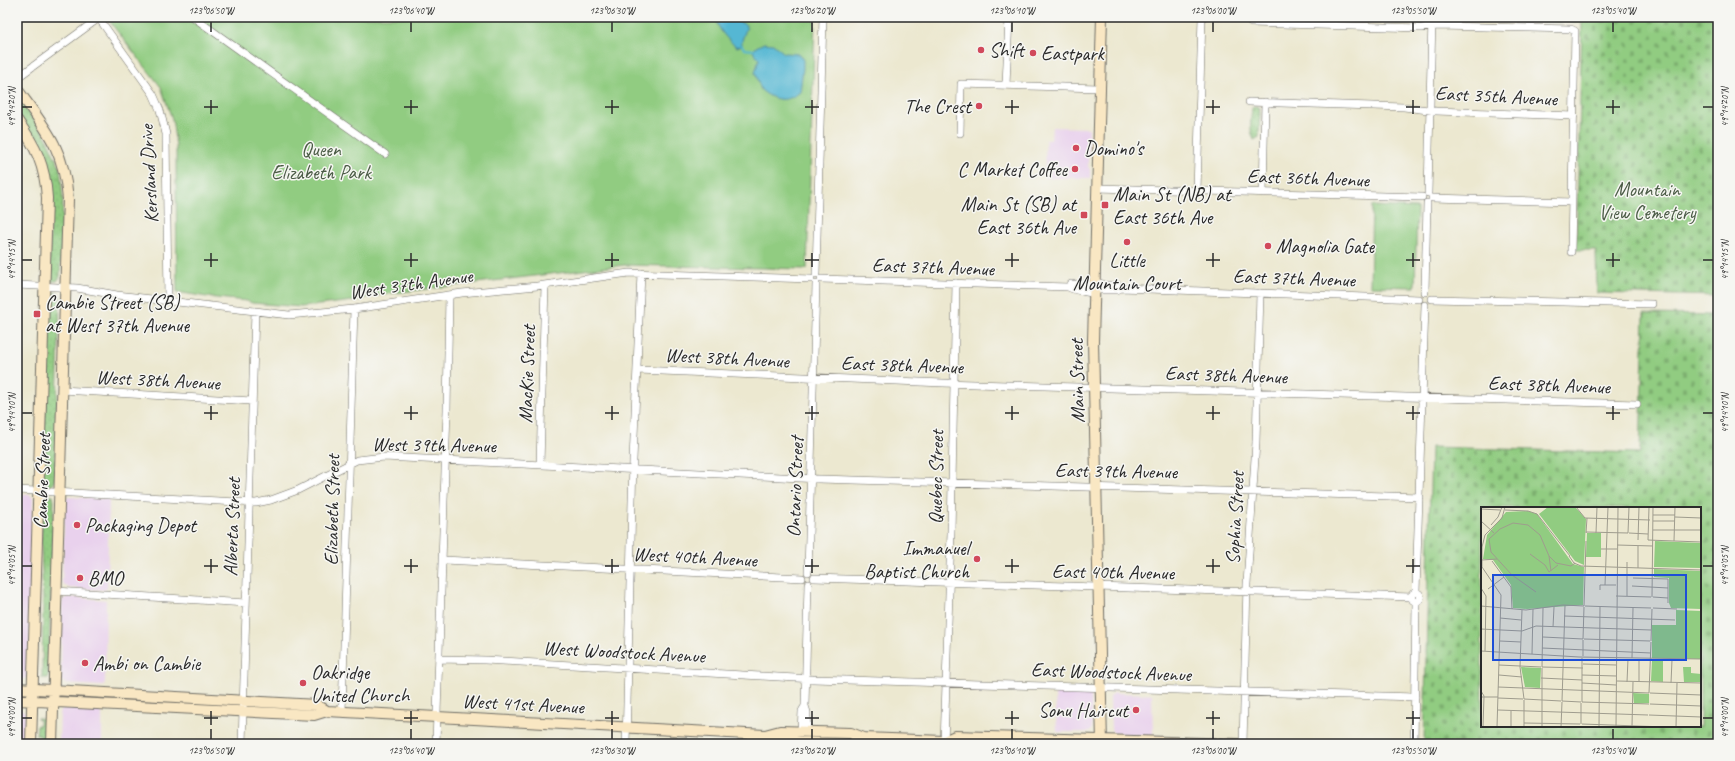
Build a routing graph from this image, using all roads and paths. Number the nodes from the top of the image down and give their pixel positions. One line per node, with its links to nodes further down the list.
1 (193, 17): 20 (street)
2 (823, 17): 28 (street, Ontario Street)
3 (1009, 17): 11 (street)
4 (1102, 17): 12 (main road, Main Street)
5 (1202, 17): 22 (street)
6 (1432, 17): 9 (street)
7 (98, 18): 10 (street); 40 (street, Kersland Drive)
8 (1251, 23): 9 (street)
9 (1432, 26): 16 (street); 17 (street)
10 (17, 78)
11 (1006, 86): 12 (street); 19 (street)
12 (1099, 88): 21 (main road, Main Street)
13 (17, 89): 34 (main road, Cambie Street)
14 (1249, 102): 15 (street, East 35th Avenue)
15 (1265, 102): 16 (street, East 35th Avenue); 23 (street)
16 (1430, 110): 17 (street, East 35th Avenue); 24 (street)
17 (1574, 116): 25 (street)
18 (17, 120): 32 (main road, Cambie Street)
19 (960, 133)
20 (385, 154)
21 (1097, 188): 22 (street, East 36th Avenue); 33 (main road, Main Street)
22 (1197, 191): 23 (street, East 36th Avenue)
23 (1263, 193): 24 (street, East 36th Avenue)
24 (1427, 198): 25 (street, East 36th Avenue); 35 (street)
25 (1572, 202): 26 (street)
26 (1571, 252)
27 (642, 273): 28 (street, West 37th Avenue); 31 (street, West 37th Avenue); 45 (street)
28 (816, 279): 29 (street, East 37th Avenue); 46 (street, Ontario Street)
29 (956, 283): 33 (street, East 37th Avenue); 47 (street, Quebec Street)
30 (17, 285): 32 (street, West 37th Avenue)
31 (545, 285): 37 (street, West 37th Avenue); 56 (street, MacKie Street)
32 (44, 286): 34 (street, West 37th Avenue); 62 (main road, Cambie Street)
33 (1094, 287): 36 (street, East 37th Avenue); 48 (main road, Main Street)
34 (65, 288): 40 (street, West 37th Avenue); 49 (main road, Cambie Street)
35 (1425, 292): 38 (street); 39 (street)
36 (1260, 293): 38 (street, East 37th Avenue); 50 (street, Sophia Street)
37 (449, 295): 43 (street, West 37th Avenue); 54 (street)
38 (1419, 299): 42 (street)
39 (1432, 299): 41 (street); 42 (street)
40 (168, 300): 44 (street, West 37th Avenue)
41 (1652, 304)
42 (1425, 305): 51 (street)
43 (354, 309): 44 (street, West 37th Avenue); 55 (street, Elizabeth Street)
44 (255, 311): 52 (street, Alberta Street)
45 (638, 370): 46 (street, West 38th Avenue); 57 (street)
46 (814, 378): 47 (street, East 38th Avenue); 58 (street, Ontario Street)
47 (954, 383): 48 (street, East 38th Avenue); 59 (street, Quebec Street)
48 (1095, 387): 50 (street, East 38th Avenue); 60 (main road, Main Street)
49 (62, 390): 52 (street, West 38th Avenue); 64 (main road, Cambie Street)
50 (1257, 392): 51 (street, East 38th Avenue); 63 (street, Sophia Street)
51 (1422, 398): 53 (street, East 38th Avenue); 65 (street)
52 (252, 401): 66 (street, Alberta Street)
53 (1636, 404)
54 (444, 459): 55 (street, West 39th Avenue); 56 (street, West 39th Avenue); 67 (street)
55 (349, 463): 66 (street, West 39th Avenue); 95 (street, Elizabeth Street)
56 (540, 464): 57 (street, West 39th Avenue)
57 (633, 469): 58 (street, West 39th Avenue); 68 (street)
58 (811, 478): 59 (street, East 39th Avenue); 69 (street, Ontario Street)
59 (952, 483): 60 (street, East 39th Avenue); 72 (street, Quebec Street)
60 (1097, 486): 63 (street, East 39th Avenue); 74 (main road, Main Street)
61 (17, 490): 62 (street, West 39th Avenue)
62 (39, 491): 64 (street, West 39th Avenue); 85 (main road, Cambie Street)
63 (1253, 491): 65 (street, East 39th Avenue); 76 (street, Sophia Street)
64 (59, 492): 66 (street, West 39th Avenue); 75 (main road, Cambie Street)
65 (1420, 497): 77 (street)
66 (249, 503): 78 (street, Alberta Street)
67 (443, 560): 68 (street, West 40th Avenue); 79 (street)
68 (631, 569): 70 (street, West 40th Avenue); 80 (street)
69 (808, 572): 70 (street); 71 (street)
70 (802, 578): 73 (street)
71 (814, 578): 72 (street, East 40th Avenue); 73 (street)
72 (949, 582): 74 (street, East 40th Avenue); 82 (street, Quebec Street)
73 (808, 584): 81 (street)
74 (1099, 588): 76 (street, East 40th Avenue); 84 (main road, Main Street)
75 (56, 591): 78 (street); 86 (main road, Cambie Street)
76 (1247, 592): 77 (street, East 40th Avenue); 87 (street, Sophia Street)
77 (1415, 597): 88 (street)
78 (246, 603): 90 (street, Alberta Street)
79 (440, 660): 80 (street, West Woodstock Avenue); 96 (street)
80 (628, 669): 81 (street, West Woodstock Avenue); 97 (street)
81 (806, 679): 82 (street, East Woodstock Avenue); 98 (street)
82 (946, 682): 84 (street, East Woodstock Avenue); 100 (street, Quebec Street)
83 (17, 688): 85 (main road, West 41st Avenue)
84 (1101, 688): 87 (street, East Woodstock Avenue); 99 (main road, Main Street)
85 (33, 689): 86 (main road, West 41st Avenue); 91 (main road, Cambie Street)
86 (53, 690): 90 (main road, West 41st Avenue); 92 (main road, Cambie Street)
87 (1245, 692): 88 (street, East Woodstock Avenue); 106 (street, Sophia Street)
88 (1415, 697): 107 (street)
89 (17, 700): 91 (main road, West 41st Avenue)
90 (243, 700): 93 (main road, West 41st Avenue); 94 (street, Alberta Street)
91 (33, 701): 92 (main road, West 41st Avenue); 101 (main road, Cambie Street)
92 (53, 702): 94 (main road, West 41st Avenue); 102 (main road, Cambie Street)
93 (327, 711): 94 (main road, West 41st Avenue); 95 (main road, West 41st Avenue)
94 (243, 712): 103 (street, Alberta Street)
95 (342, 712): 96 (main road, West 41st Avenue)
96 (437, 718): 97 (main road, West 41st Avenue); 104 (street)
97 (626, 728): 98 (main road, West 41st Avenue); 105 (street)
98 (804, 739): 100 (main road, West 41st Avenue)
99 (1102, 742): 100 (main road, West 41st Avenue); 106 (main road, West 41st Avenue)
100 (945, 743)
101 (31, 744)
102 (52, 744)
103 (242, 744)
104 (436, 744)
105 (626, 744)
106 (1242, 744)
107 (1414, 744)

